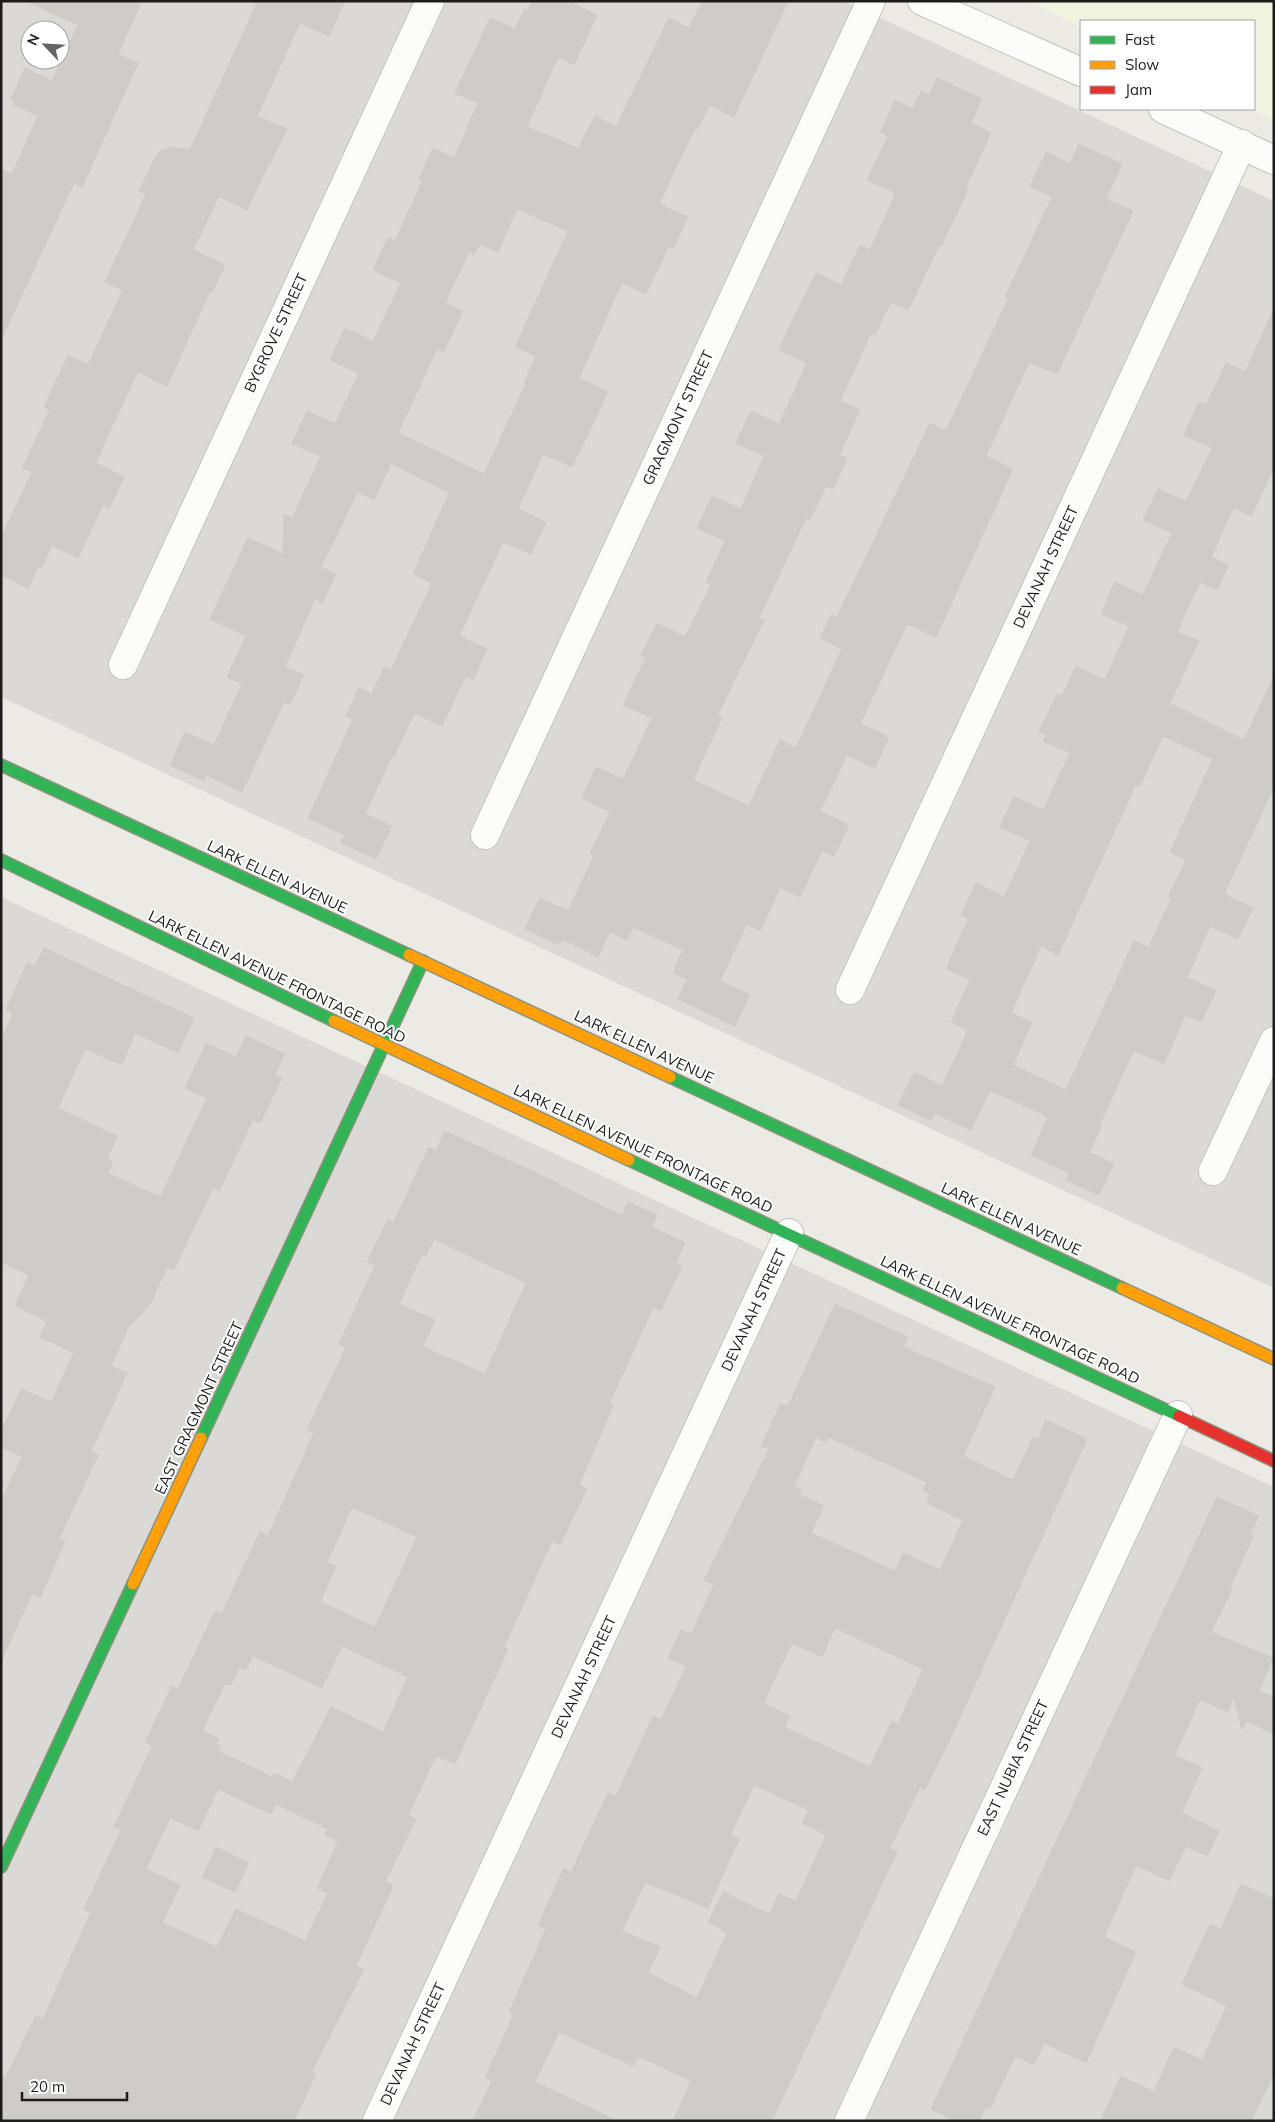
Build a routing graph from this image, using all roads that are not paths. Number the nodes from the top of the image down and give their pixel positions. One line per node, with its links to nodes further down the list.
1 (430, 1): 8 (street, BYGROVE STREET)
2 (871, 1): 10 (street, GRAGMONT STREET)
3 (922, 1): 4 (street)
4 (1080, 72)
5 (1165, 110): 6 (street)
6 (1242, 144): 7 (street); 13 (street, DEVANAH STREET)
7 (1274, 160)
8 (123, 665)
9 (1, 765): 12 (street, LARK ELLEN AVENUE)
10 (484, 835)
11 (1, 860): 15 (street, LARK ELLEN AVENUE FRONTAGE ROAD)
12 (423, 961): 15 (street, EAST GRAGMONT STREET); 18 (street, LARK ELLEN AVENUE)
13 (850, 990)
14 (1274, 1041): 16 (street)
15 (384, 1045): 17 (street, LARK ELLEN AVENUE FRONTAGE ROAD); 21 (street, EAST GRAGMONT STREET)
16 (1213, 1171)
17 (789, 1233): 19 (street, LARK ELLEN AVENUE FRONTAGE ROAD); 22 (street, DEVANAH STREET)
18 (1274, 1359)
19 (1178, 1415): 20 (street, LARK ELLEN AVENUE FRONTAGE ROAD); 23 (street, EAST NUBIA STREET)
20 (1274, 1460)
21 (1, 1867)
22 (377, 2121)
23 (849, 2121)

